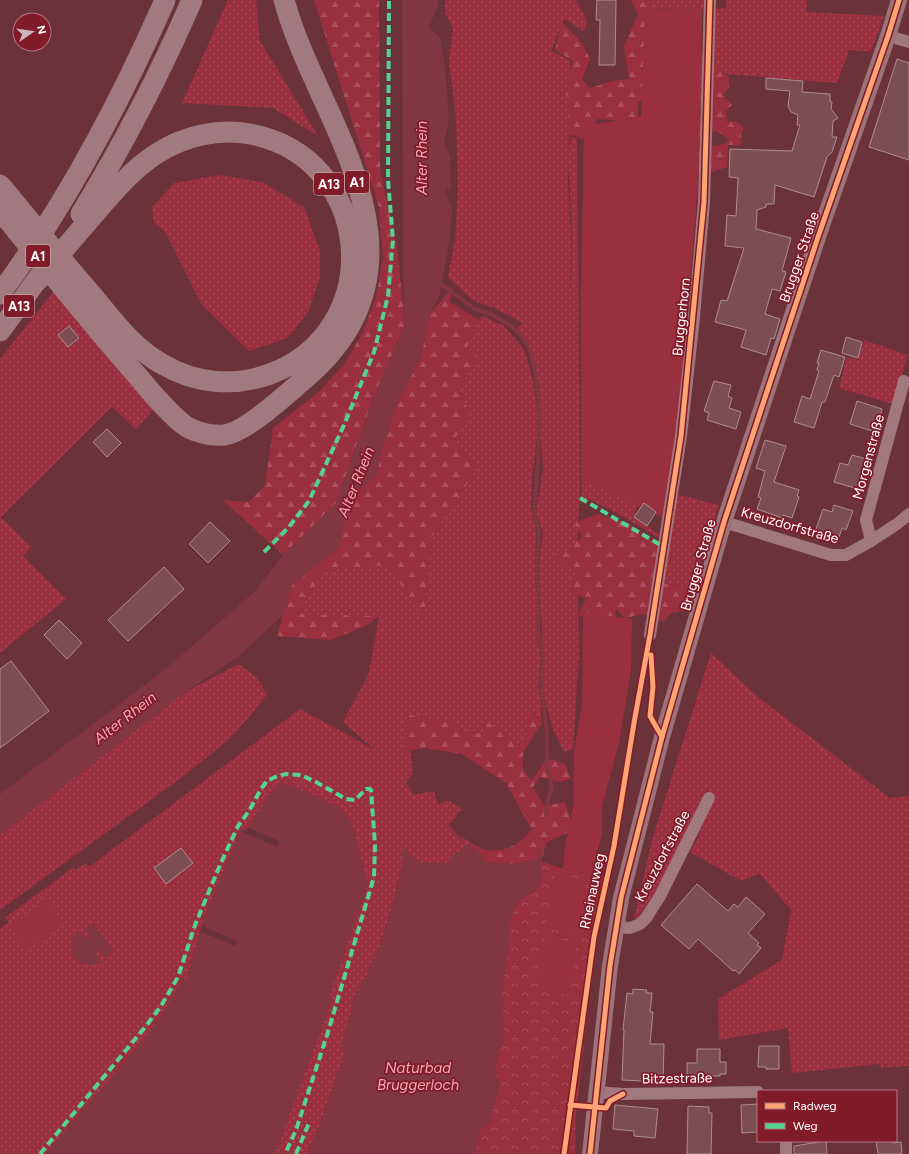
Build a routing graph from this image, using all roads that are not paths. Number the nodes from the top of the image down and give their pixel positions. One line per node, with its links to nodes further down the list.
1 (165, 0): 9 (highway, A1)
2 (192, 0): 11 (highway, A1)
3 (284, 0): 12 (highway, A1)
4 (710, 0): 19 (street, Bruggerhorn)
5 (899, 0): 6 (main road, Brugger Straße)
6 (888, 36): 7 (street); 17 (main road, Brugger Straße)
7 (909, 42)
8 (3, 201): 12 (highway, A13)
9 (39, 239): 10 (highway, A1); 13 (highway, A13)
10 (0, 273)
11 (37, 281): 12 (highway, A13); 14 (highway, A13)
12 (79, 293)
13 (0, 294)
14 (0, 331)
15 (904, 381): 18 (street, Morgenstraße)
16 (909, 514): 18 (street, Kreuzdorfstraße)
17 (724, 522): 18 (street, Kreuzdorfstraße); 21 (main road, Brugger Straße)
18 (871, 541)
19 (650, 635)
20 (709, 798): 21 (street, Kreuzdorfstraße)
21 (616, 927): 22 (main road, Brugger Straße)
22 (596, 1092): 23 (street, Bitzestraße); 25 (main road, Brugger Straße)
23 (757, 1092)
24 (786, 1142): 26 (street)
25 (590, 1154)
26 (786, 1154)

